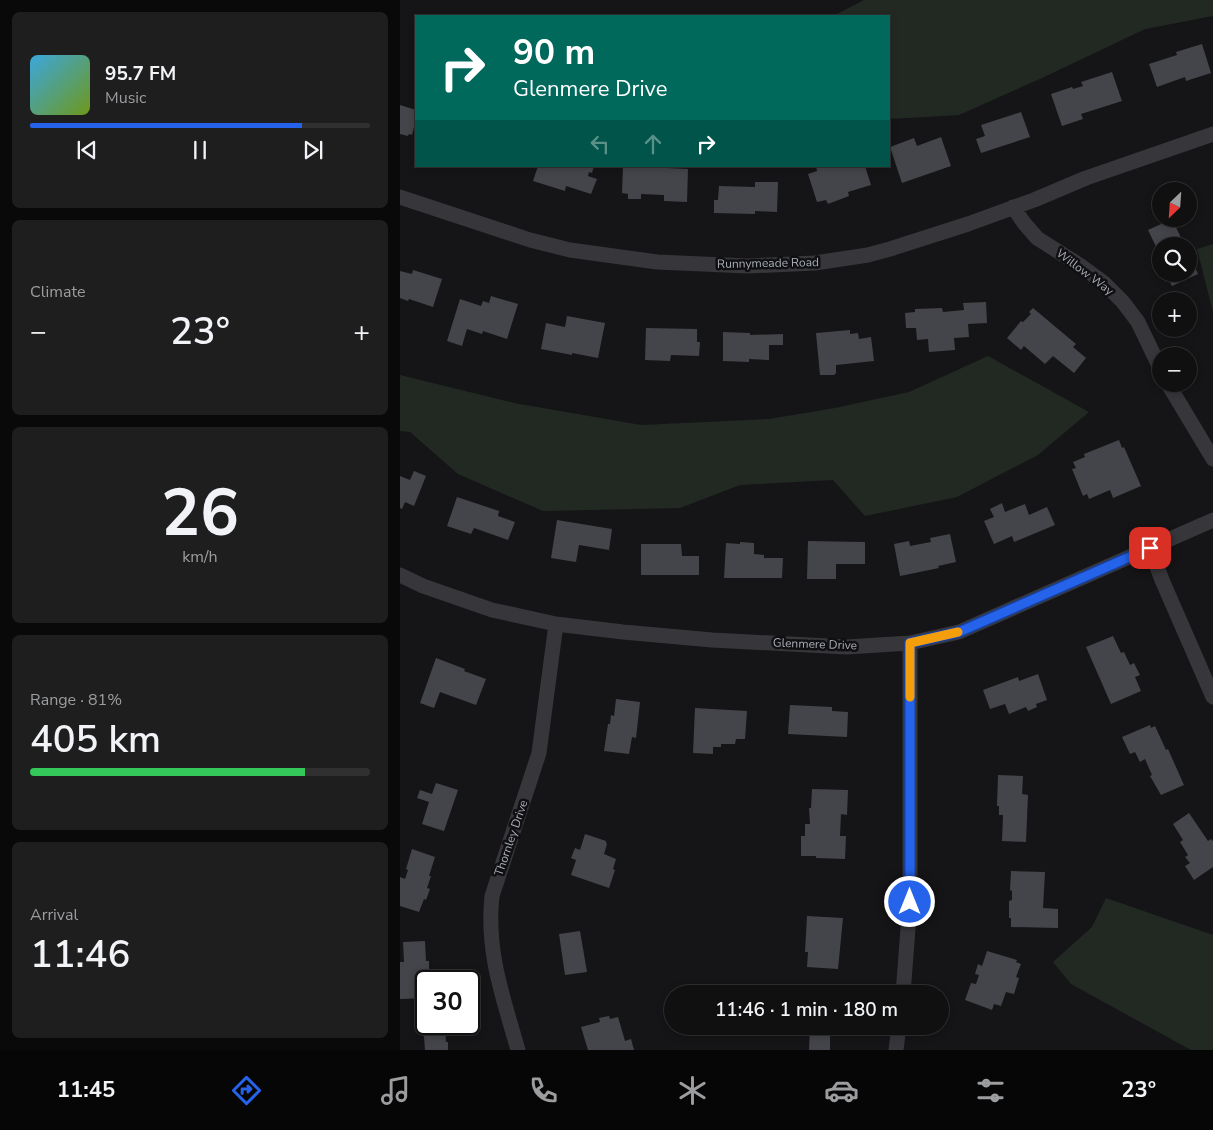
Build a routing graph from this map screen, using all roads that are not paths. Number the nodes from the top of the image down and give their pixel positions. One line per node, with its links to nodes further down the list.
1 (1213, 134): 3 (street, Runnymeade Road)
2 (400, 198): 3 (street, Runnymeade Road)
3 (1013, 207): 4 (street, Willow Way)
4 (1152, 351)
5 (1173, 392): 6 (street)
6 (1213, 458)
7 (1213, 520): 8 (street, Glenmere Drive)
8 (1150, 548): 11 (street, Glenmere Drive); 12 (street)
9 (400, 576): 10 (street, Glenmere Drive)
10 (556, 624): 11 (street, Glenmere Drive); 15 (street, Thornley Drive)
11 (910, 643): 13 (street)
12 (1213, 698)
13 (904, 985)
14 (898, 1035): 16 (street)
15 (518, 1050)
16 (896, 1050)

